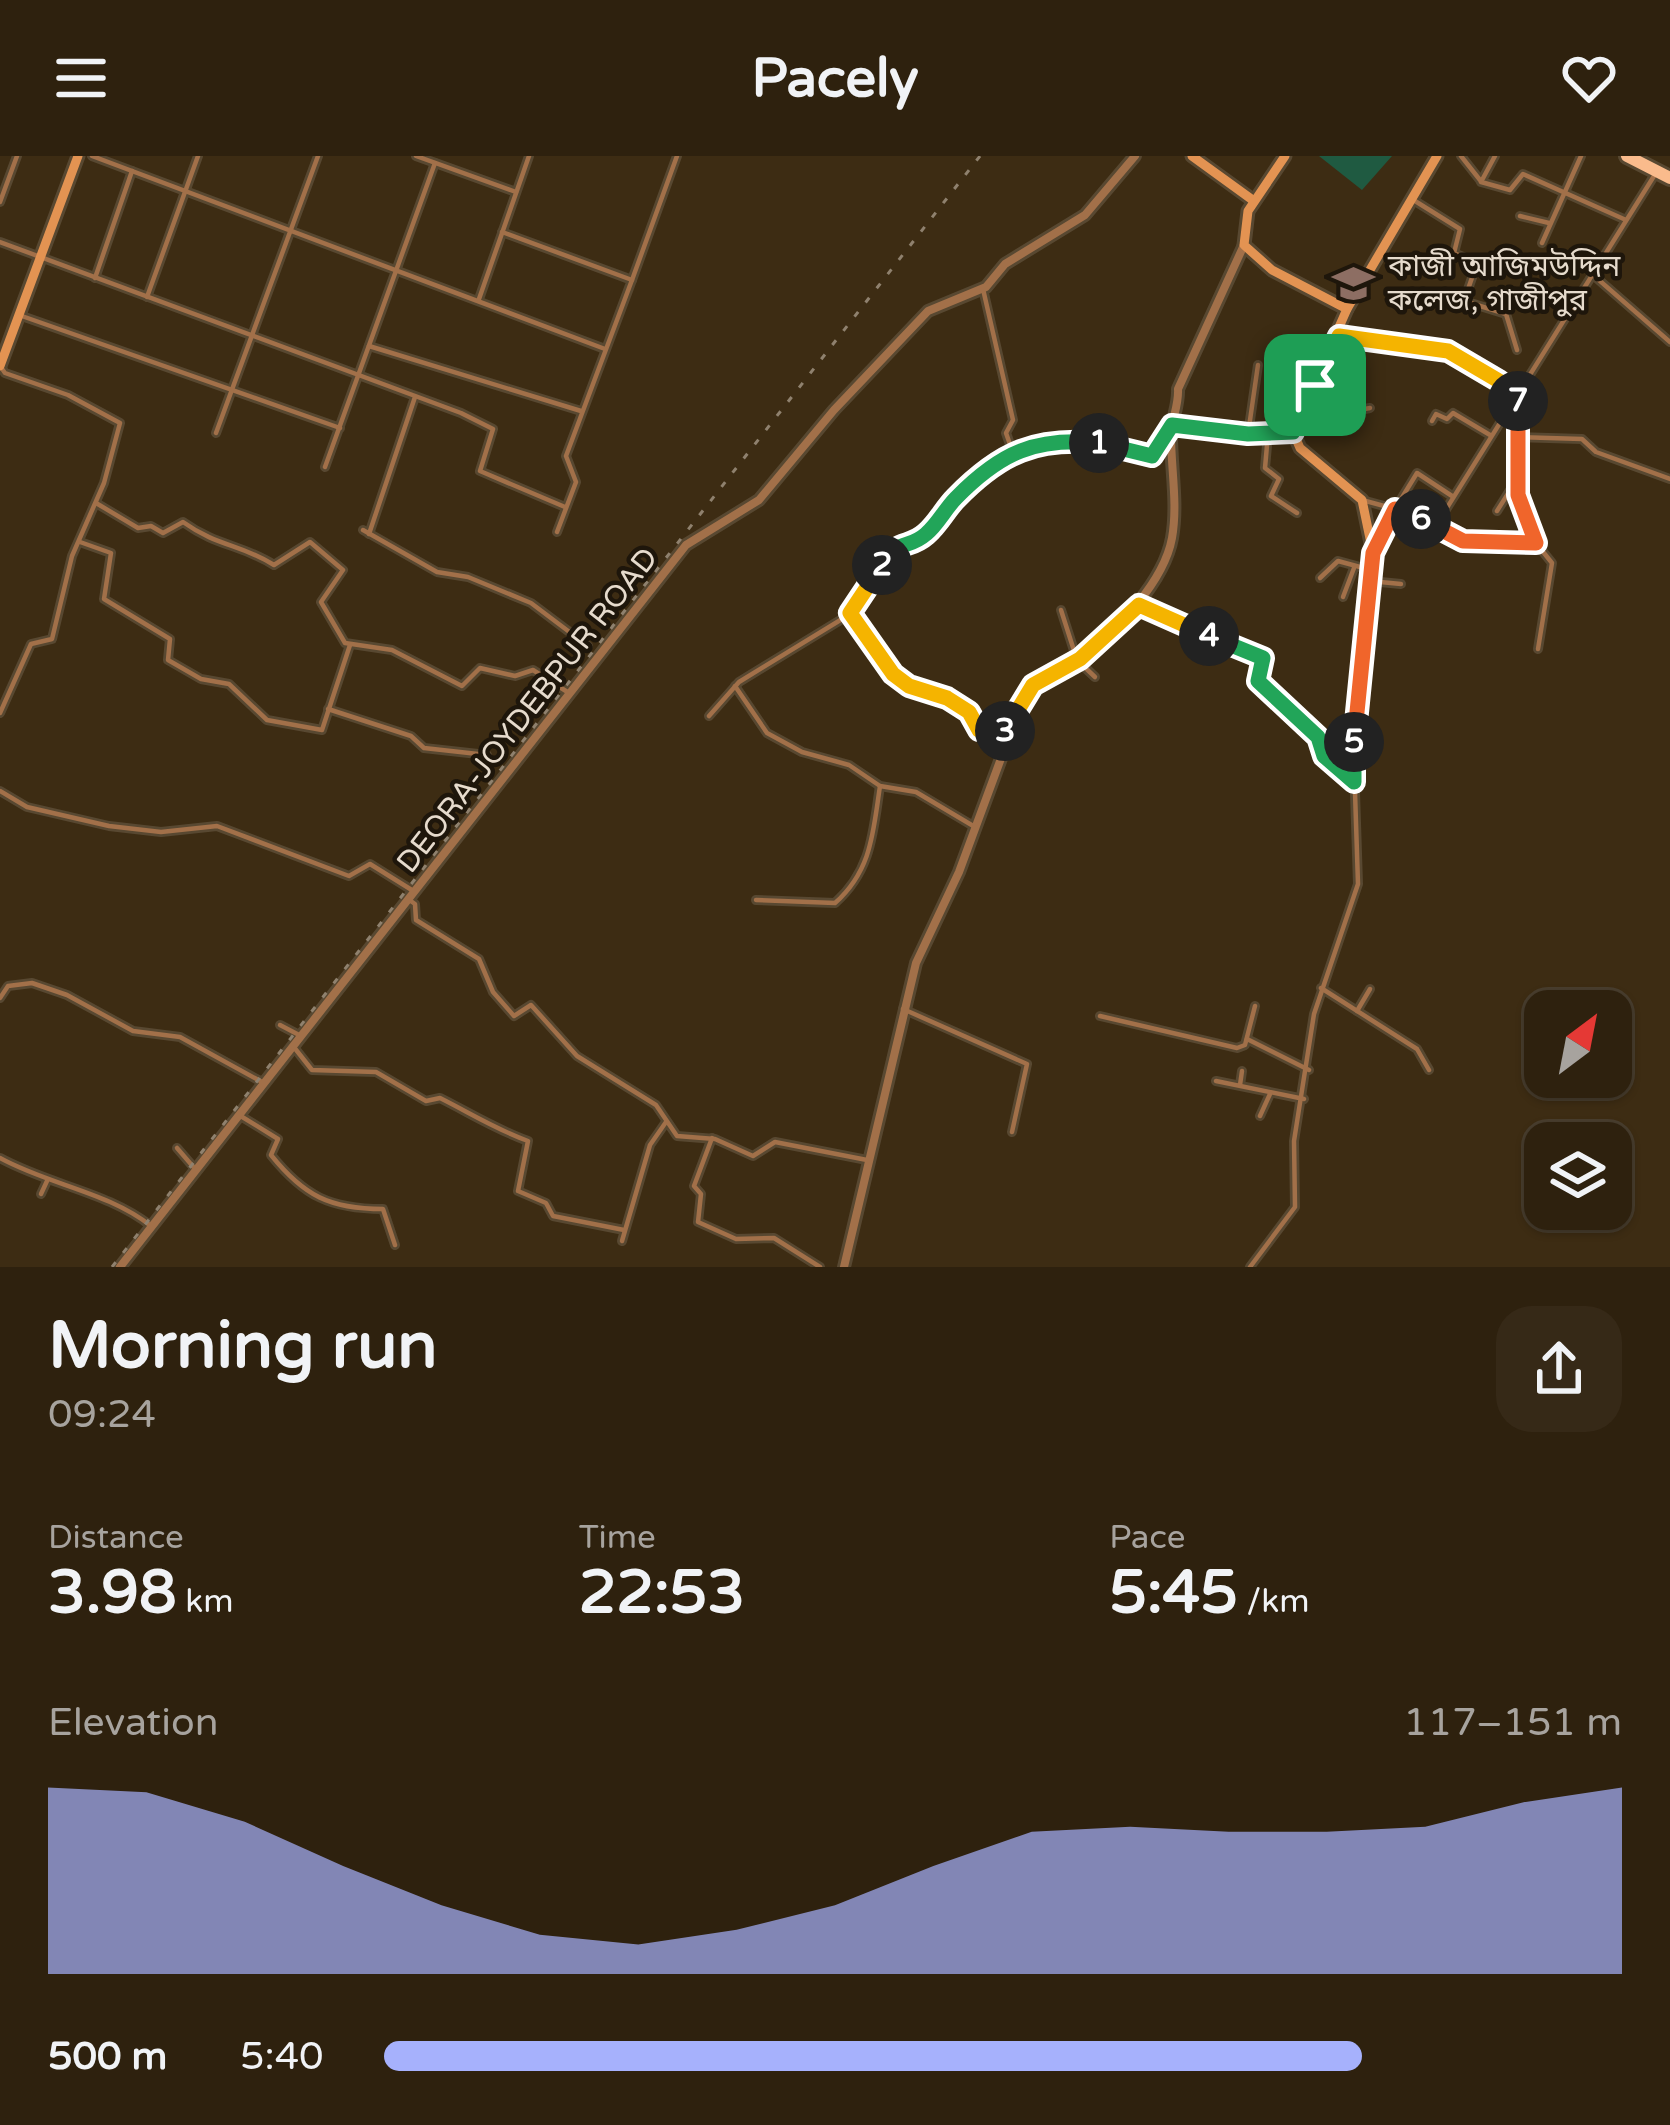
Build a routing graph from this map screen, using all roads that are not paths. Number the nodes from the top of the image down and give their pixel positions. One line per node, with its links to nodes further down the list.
1 (16, 156): 26 (street)
2 (78, 156): 35 (main road)
3 (92, 156): 18 (street)
4 (198, 156): 22 (street)
5 (318, 156): 30 (street)
6 (416, 156): 17 (street)
7 (529, 156): 23 (street)
8 (677, 156): 39 (street)
9 (1136, 156): 40 (street, DEORA-JOYDEBPUR ROAD)
10 (1192, 156): 25 (main road)
11 (1285, 156): 25 (main road)
12 (1437, 156): 24 (main road)
13 (1461, 156): 20 (street)
14 (1495, 156): 20 (street)
15 (1581, 156): 21 (street)
16 (1627, 156): 19 (main road)
17 (435, 163): 23 (street); 36 (street)
18 (132, 171): 22 (street); 38 (street)
19 (1663, 174): 28 (street)
20 (1481, 182): 21 (street)
21 (1563, 189): 28 (street); 29 (street)
22 (185, 190): 30 (street); 41 (street)
23 (516, 192): 31 (street)
24 (1411, 197): 43 (main road); 50 (street)
25 (1254, 201): 34 (main road)
26 (0, 202)
27 (1520, 216): 29 (street)
28 (1626, 220): 37 (street)
29 (1549, 224): 33 (street)
30 (290, 230): 36 (street); 46 (street)
31 (502, 232): 39 (street); 42 (street)
32 (0, 242): 35 (street)
33 (1542, 243)
34 (1244, 245): 43 (main road); 62 (street)
35 (42, 257): 38 (street); 44 (main road)
36 (396, 268): 42 (street); 48 (street)
37 (1592, 274): 47 (street); 57 (street)
38 (95, 278): 41 (street)
39 (632, 280): 49 (street)
40 (983, 289): 69 (street); 100 (street, DEORA-JOYDEBPUR ROAD)
41 (147, 297): 46 (street)
42 (479, 299): 49 (street)
43 (1347, 309): 45 (main road)
44 (19, 316): 52 (main road); 55 (street)
45 (1339, 336): 54 (main road); 57 (street)
46 (251, 337): 53 (street); 55 (street)
47 (1670, 342)
48 (369, 346): 53 (street); 59 (street)
49 (605, 349): 59 (street)
50 (1517, 350)
51 (1258, 365): 65 (street)
52 (0, 366): 75 (street)
53 (358, 376): 56 (street); 61 (street)
54 (1315, 385): 58 (street); 63 (main road)
55 (232, 389): 61 (street); 64 (street)
56 (415, 397): 76 (street); 95 (street)
57 (1517, 397): 67 (street); 68 (street)
58 (1370, 408)
59 (581, 412): 76 (street)
60 (1432, 421): 67 (street)
61 (340, 428): 70 (street)
62 (1171, 429): 65 (street); 69 (street); 91 (street)
63 (1293, 432): 66 (street); 74 (main road)
64 (216, 434)
65 (1248, 434): 66 (street)
66 (1268, 434): 79 (street)
67 (1492, 437): 73 (street)
68 (1520, 437): 71 (street); 72 (street)
69 (1013, 451): 93 (street)
70 (325, 467)
71 (1670, 479)
72 (1516, 481): 78 (street); 83 (street)
73 (1454, 497): 77 (street); 80 (street)
74 (1362, 500): 77 (street); 84 (main road)
75 (96, 502): 82 (street); 94 (street)
76 (565, 507): 81 (street)
77 (1395, 509): 80 (street); 84 (street)
78 (1497, 511)
79 (1297, 513)
80 (1435, 527): 83 (street)
81 (556, 532)
82 (78, 541): 101 (street); 102 (street)
83 (1536, 543): 96 (street)
84 (1373, 553): 86 (street)
85 (1354, 568): 86 (street); 87 (street); 90 (street)
86 (1372, 570): 88 (street)
87 (1320, 578)
88 (1370, 581): 89 (street); 106 (street)
89 (1401, 584)
90 (1343, 597)
91 (1139, 605): 97 (street); 106 (street)
92 (1061, 610): 97 (street)
93 (850, 613): 99 (street); 104 (street)
94 (350, 645): 100 (street); 101 (street)
95 (588, 646)
96 (1538, 649)
97 (1077, 660): 98 (street); 104 (street)
98 (1095, 677)
99 (735, 686): 103 (street); 107 (street)
100 (569, 693): 110 (street, DEORA-JOYDEBPUR ROAD)
101 (328, 709): 105 (street)
102 (0, 713)
103 (709, 716)
104 (1008, 732): 109 (street)
105 (487, 755)
106 (1354, 782): 112 (street)
107 (880, 785): 109 (street); 111 (street)
108 (1, 792): 110 (street)
109 (976, 828): 116 (street)
110 (412, 896): 120 (street, DEORA-JOYDEBPUR ROAD); 133 (street)
111 (756, 900)
112 (1321, 988): 117 (street); 123 (street)
113 (1370, 989): 117 (street)
114 (0, 998): 127 (street)
115 (1255, 1006): 121 (street)
116 (903, 1009): 134 (street); 138 (street)
117 (1357, 1012): 124 (street)
118 (1100, 1016): 121 (street)
119 (280, 1025): 120 (street)
120 (301, 1036): 122 (street, DEORA-JOYDEBPUR ROAD)
121 (1247, 1039): 123 (street)
122 (293, 1046): 127 (street, DEORA-JOYDEBPUR ROAD); 143 (street)
123 (1309, 1070): 130 (street)
124 (1429, 1070)
125 (1242, 1071): 128 (street)
126 (1216, 1082): 128 (street)
127 (264, 1083): 131 (street, DEORA-JOYDEBPUR ROAD)
128 (1240, 1085): 129 (street)
129 (1271, 1092): 130 (street); 132 (street)
130 (1304, 1099): 149 (street)
131 (239, 1115): 139 (street, DEORA-JOYDEBPUR ROAD); 145 (street)
132 (1260, 1116)
133 (666, 1122): 135 (street); 143 (street)
134 (1012, 1132)
135 (712, 1138): 138 (street); 147 (street)
136 (177, 1148): 139 (street)
137 (0, 1158): 140 (street)
138 (871, 1161): 148 (street)
139 (196, 1170): 142 (street, DEORA-JOYDEBPUR ROAD)
140 (46, 1181): 141 (street); 142 (street)
141 (41, 1194)
142 (152, 1226): 146 (street, DEORA-JOYDEBPUR ROAD)
143 (624, 1230): 144 (street)
144 (622, 1241)
145 (395, 1245)
146 (120, 1267)
147 (820, 1267)
148 (844, 1267)
149 (1250, 1267)

